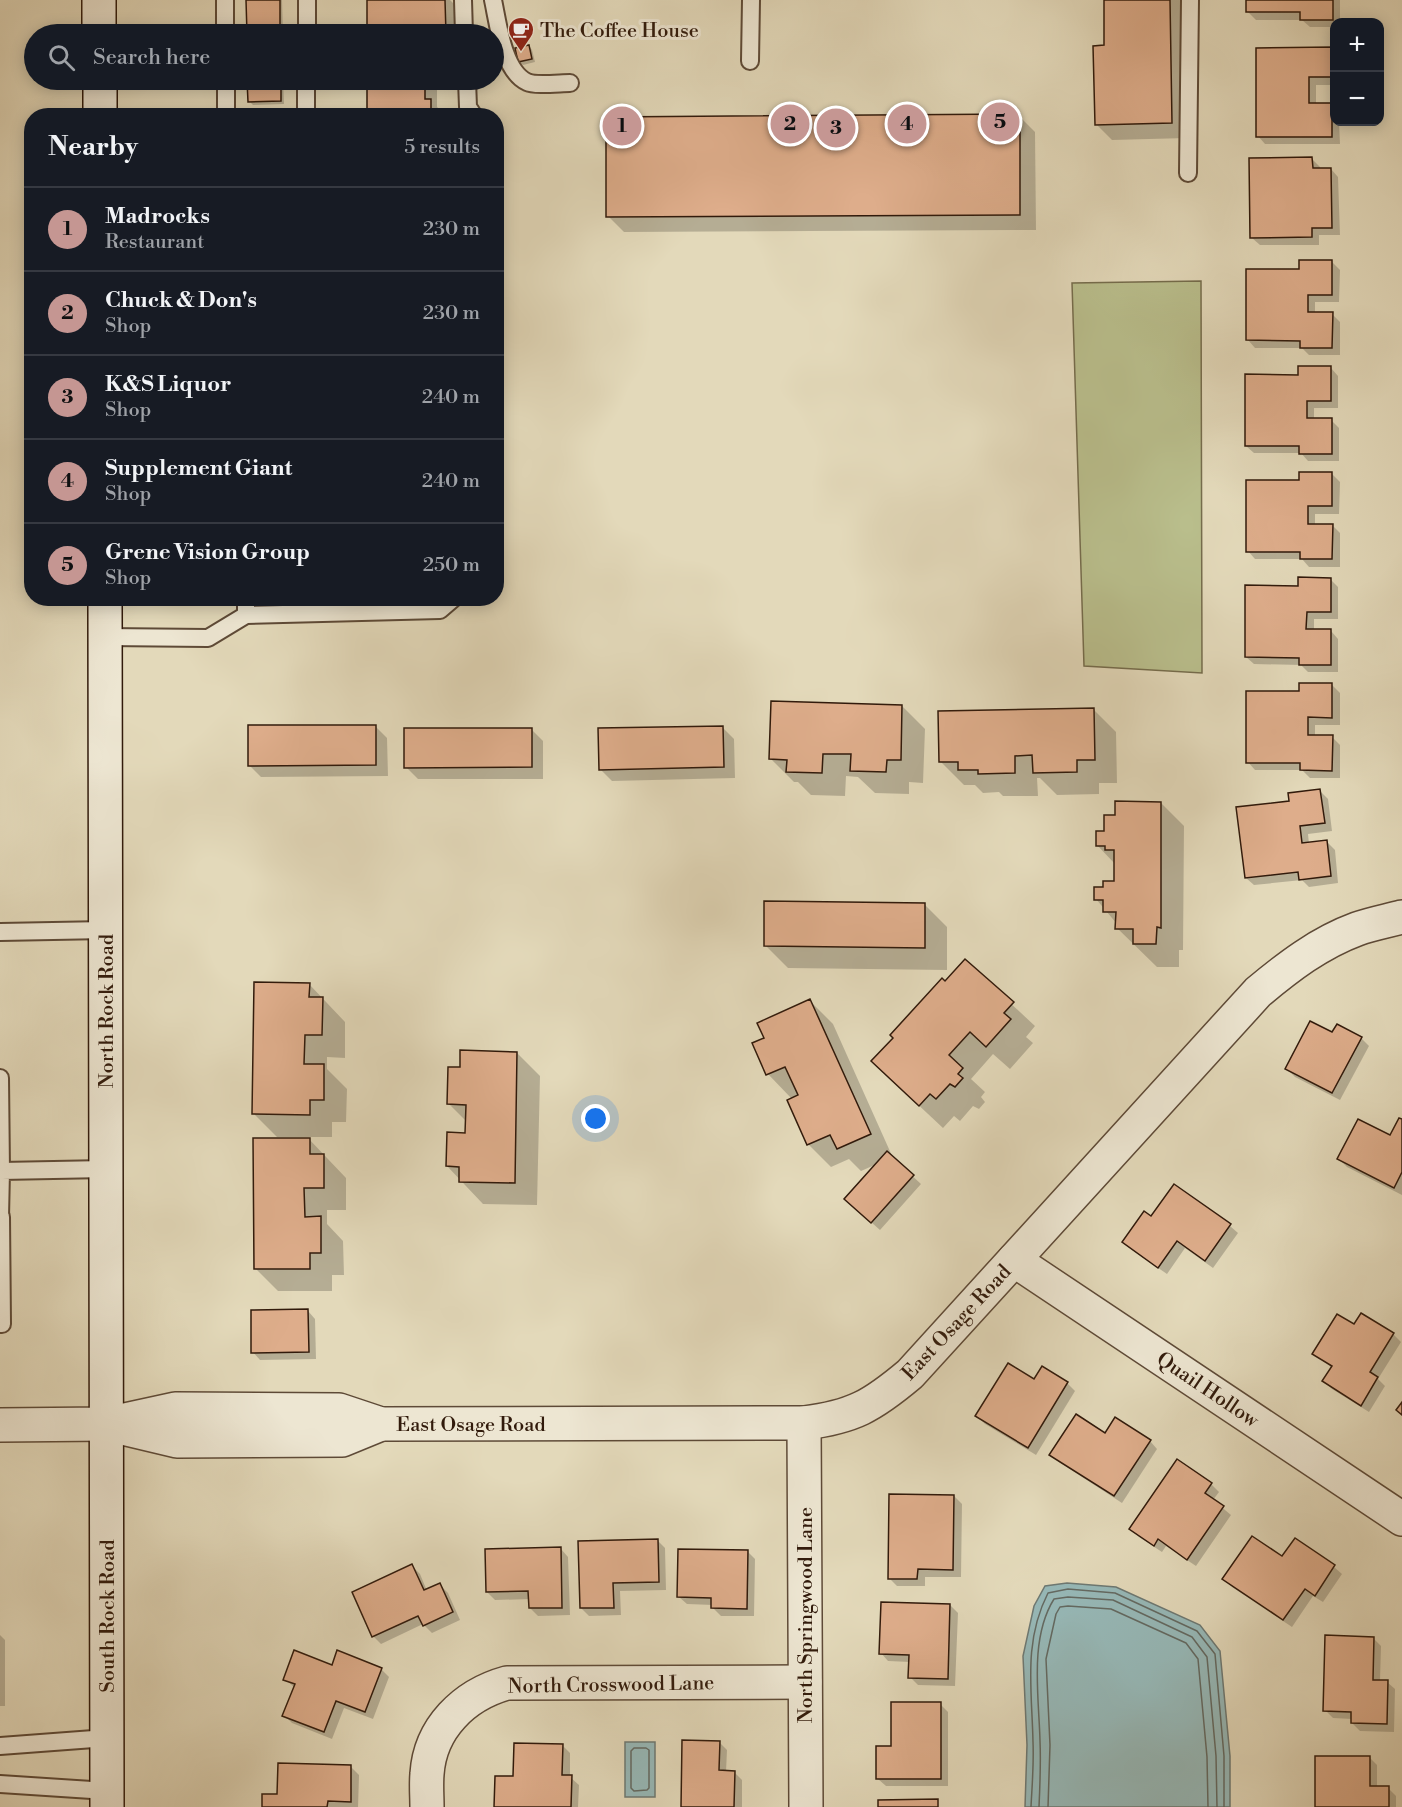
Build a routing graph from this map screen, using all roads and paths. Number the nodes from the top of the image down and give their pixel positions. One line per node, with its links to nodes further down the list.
1 (99, 0): 8 (street)
2 (225, 0): 9 (lane)
3 (307, 0): 10 (lane)
4 (463, 0): 11 (lane)
5 (494, 0): 12 (lane)
6 (751, 0): 14 (lane)
7 (1190, 0): 24 (lane)
8 (99, 24)
9 (225, 24)
10 (307, 24)
11 (464, 24)
12 (499, 24)
13 (504, 49): 15 (lane)
14 (750, 61)
15 (570, 83)
16 (100, 90): 20 (street)
17 (226, 90): 21 (lane)
18 (306, 90): 22 (lane)
19 (467, 90): 23 (lane)
20 (100, 108)
21 (226, 108)
22 (306, 108)
23 (469, 108)
24 (1188, 173)
25 (105, 606): 28 (street, North Rock Road)
26 (445, 606): 27 (lane)
27 (246, 607): 28 (lane)
28 (106, 637): 30 (street, North Rock Road)
29 (1402, 917): 37 (street, East Osage Road)
30 (106, 930): 31 (lane); 34 (street, North Rock Road)
31 (0, 932)
32 (0, 1078): 33 (lane)
33 (0, 1128): 35 (lane)
34 (106, 1169): 35 (lane); 40 (street, North Rock Road)
35 (1, 1170): 36 (lane)
36 (0, 1217): 38 (lane)
37 (1014, 1260): 39 (street, East Osage Road); 42 (street, Quail Hollow)
38 (0, 1324)
39 (804, 1423): 40 (street, East Osage Road); 43 (street, North Springwood Lane)
40 (106, 1424): 41 (street, East Osage Road); 44 (street, South Rock Road)
41 (0, 1425)
42 (1402, 1519)
43 (806, 1682): 48 (street, North Crosswood Lane); 49 (street, North Springwood Lane)
44 (107, 1738): 45 (lane); 47 (street, South Rock Road)
45 (0, 1746)
46 (0, 1784): 47 (lane)
47 (107, 1799)
48 (427, 1807)
49 (806, 1807)

